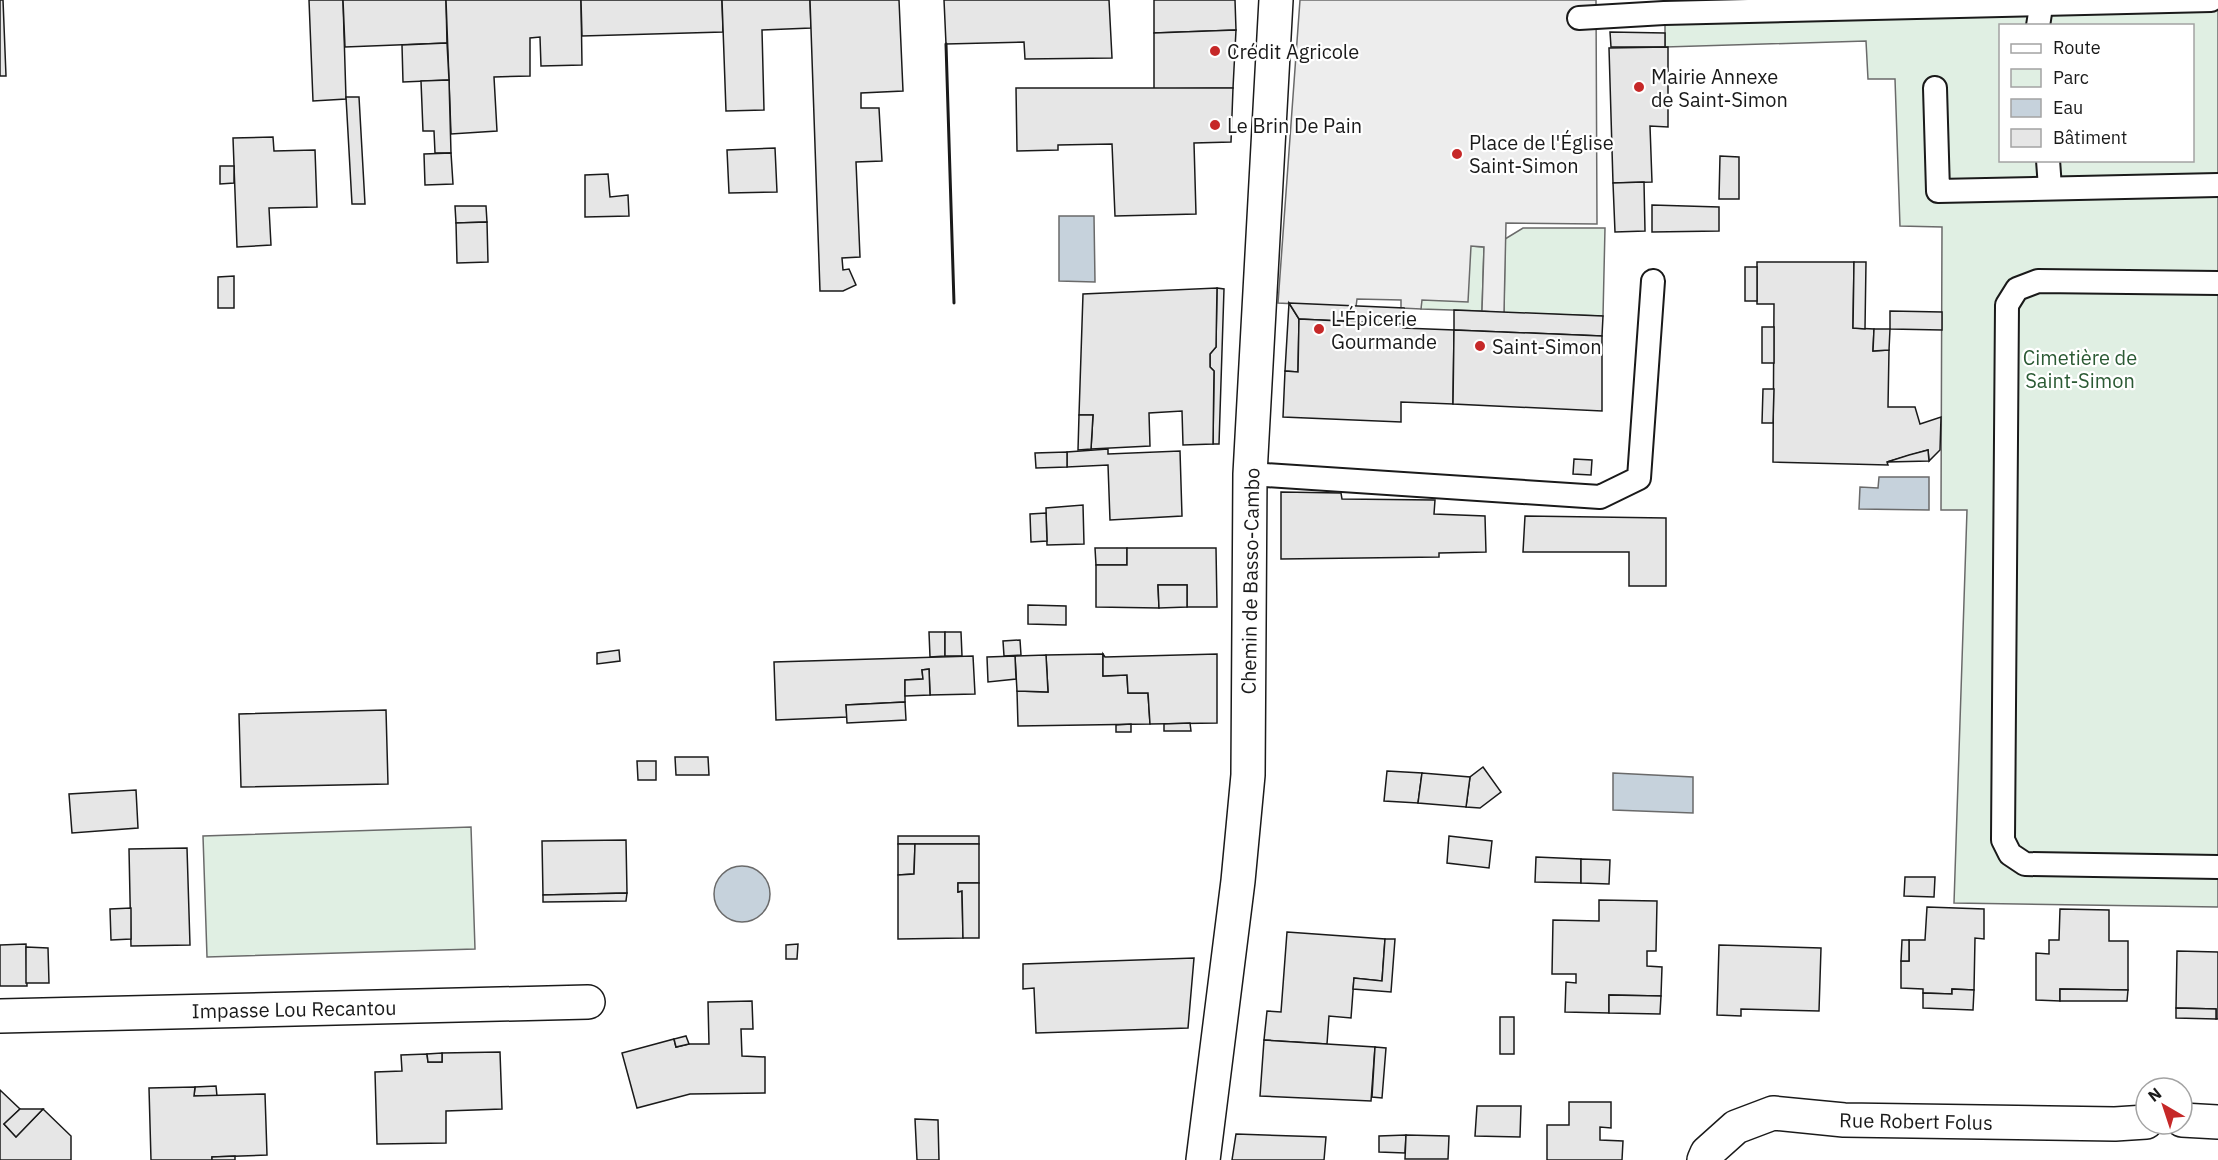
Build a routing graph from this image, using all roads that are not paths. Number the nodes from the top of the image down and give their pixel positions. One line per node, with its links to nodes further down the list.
1 (1276, 0): 11 (street, Chemin de Basso-Cambo)
2 (2211, 0): 3 (lane)
3 (2041, 10): 4 (lane)
4 (1579, 18)
5 (1935, 88): 8 (lane)
6 (2048, 162): 8 (lane)
7 (2218, 185): 8 (lane)
8 (2050, 188)
9 (1653, 281): 11 (lane)
10 (2218, 282): 12 (lane)
11 (1250, 474): 18 (street, Chemin de Basso-Cambo)
12 (2218, 867)
13 (588, 1002): 14 (street, Impasse Lou Recantou)
14 (0, 1016)
15 (2194, 1121): 16 (street)
16 (2218, 1122)
17 (2134, 1123): 19 (street, Rue Robert Folus)
18 (1203, 1160)
19 (1704, 1160)

